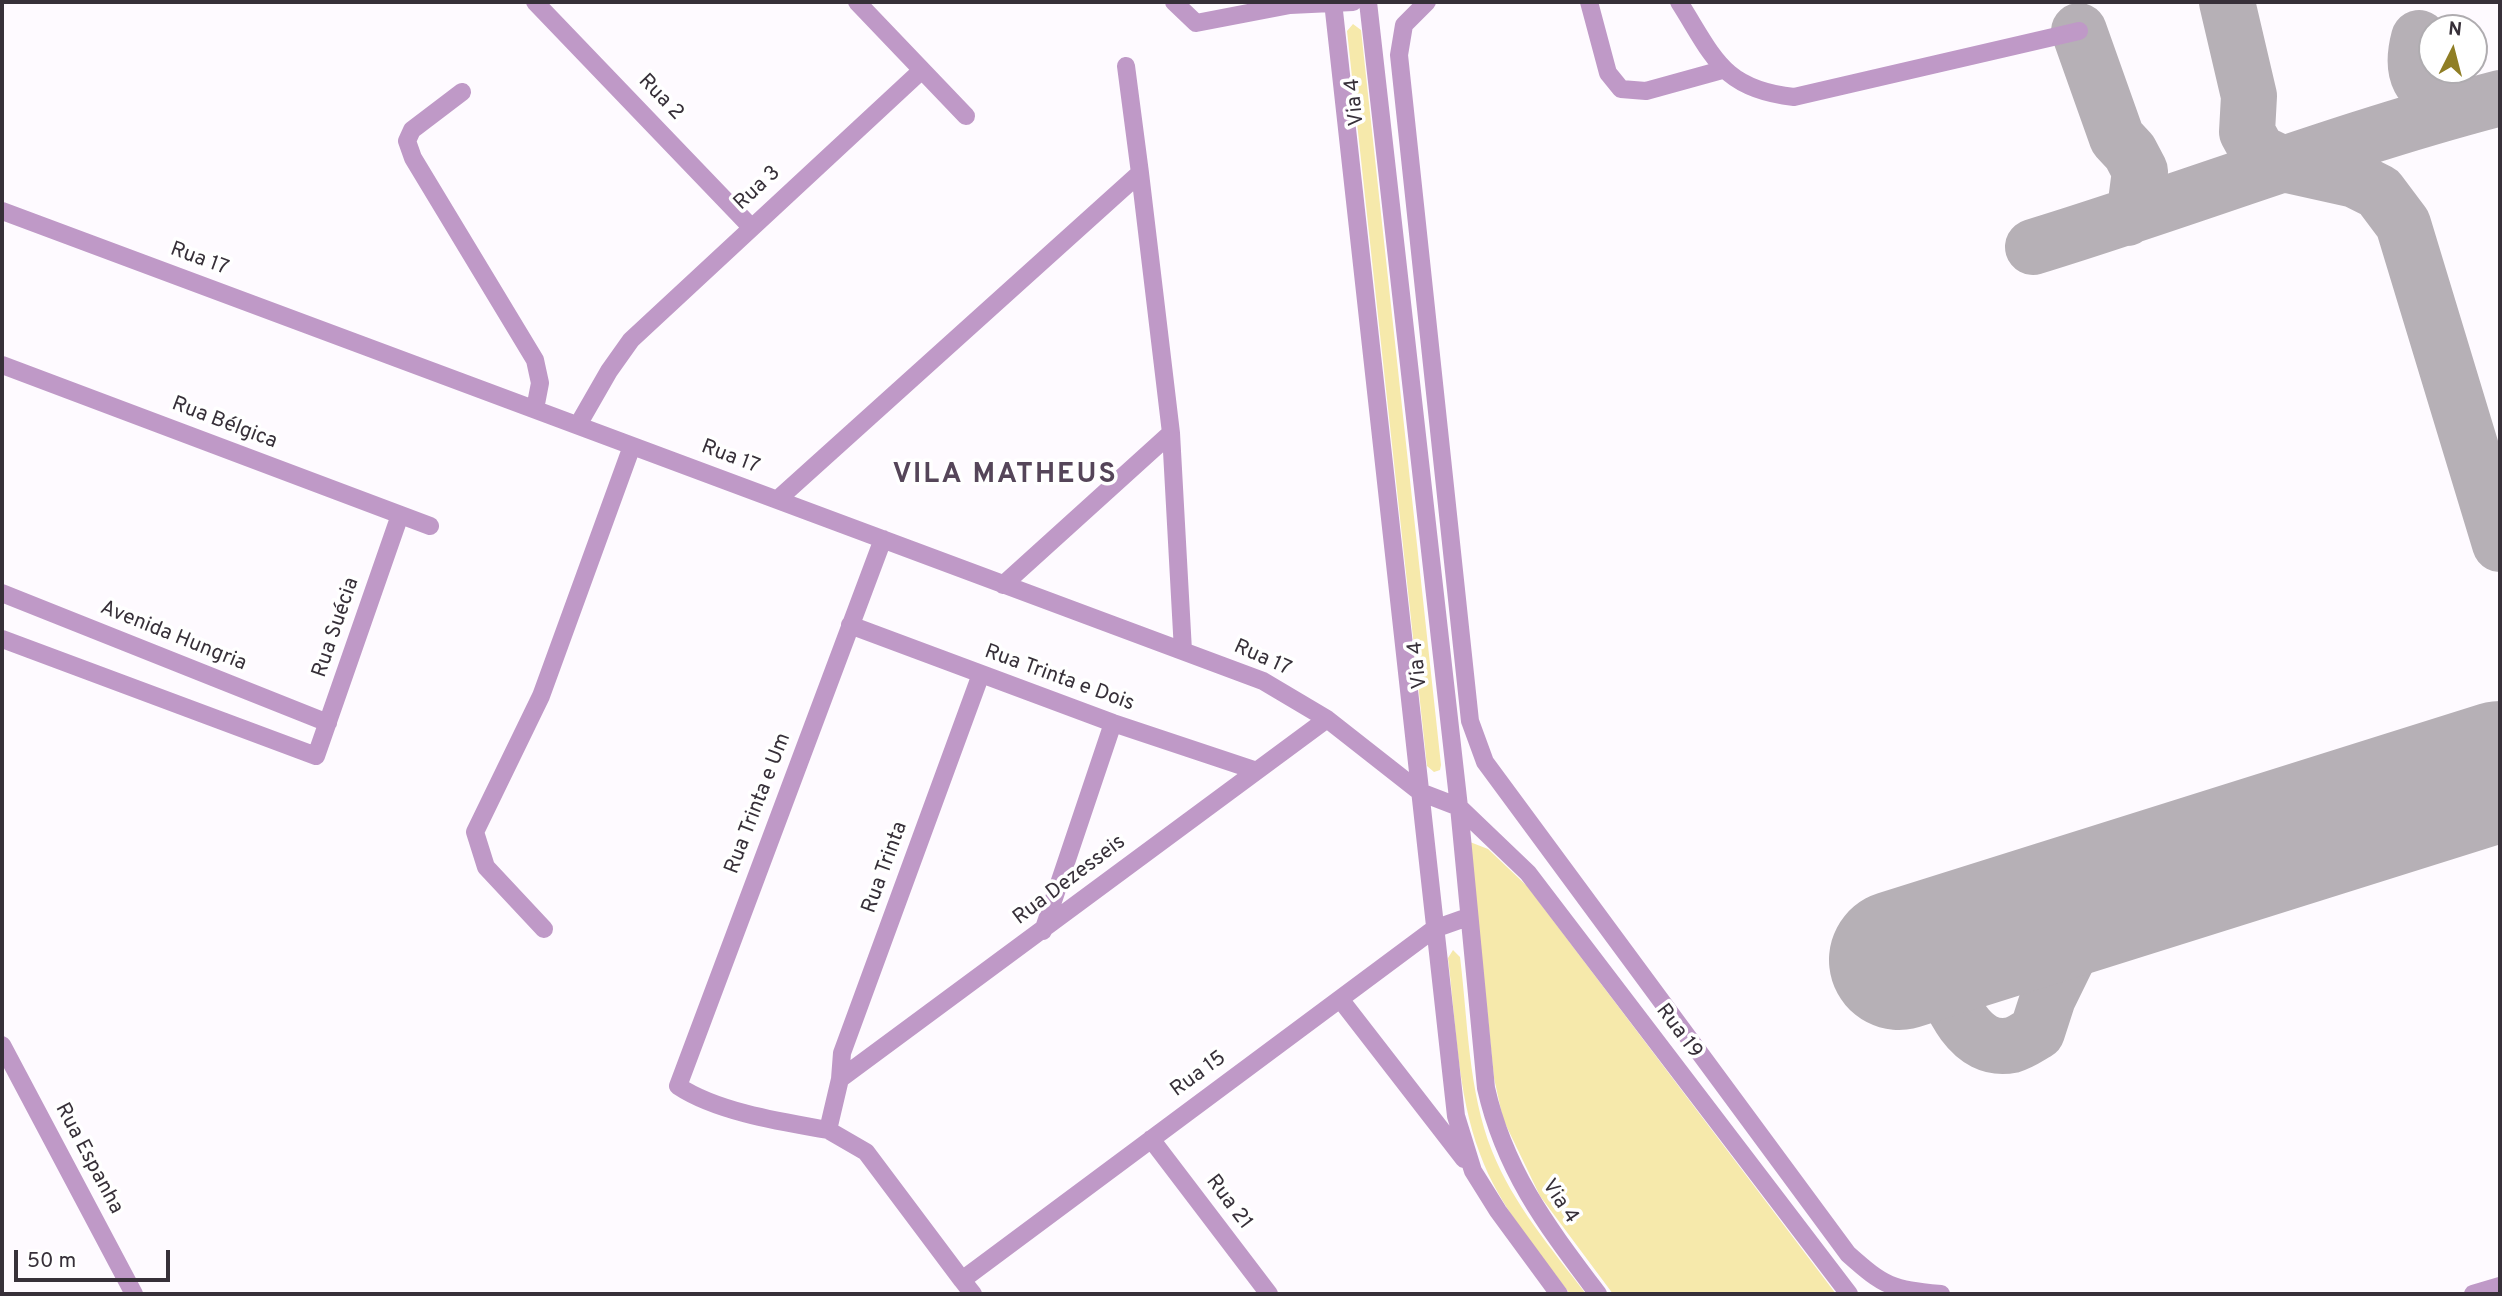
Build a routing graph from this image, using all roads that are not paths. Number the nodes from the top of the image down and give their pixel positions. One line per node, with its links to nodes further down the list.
1 (535, 2): 19 (street, Rua 2)
2 (857, 2): 13 (street)
3 (1174, 2): 9 (street)
4 (1353, 2): 10 (street)
5 (1368, 2): 40 (street, Via 4)
6 (1426, 2): 59 (street)
7 (1590, 2): 14 (street)
8 (1679, 2): 14 (street)
9 (1290, 3): 10 (street)
10 (1333, 3): 39 (street, Via 4)
11 (2079, 32): 14 (street)
12 (1125, 66): 17 (street)
13 (922, 70): 16 (street); 19 (street, Rua 3)
14 (1722, 70)
15 (462, 92): 21 (street)
16 (965, 116)
17 (1140, 173): 23 (street); 25 (street)
18 (2, 211): 21 (street, Rua 17)
19 (751, 227): 22 (street, Rua 3)
20 (2, 365): 26 (street, Rua Bélgica)
21 (535, 409): 22 (street, Rua 17)
22 (578, 425): 24 (street, Rua 17)
23 (1171, 433): 29 (street); 33 (street)
24 (632, 446): 25 (street, Rua 17); 42 (street)
25 (777, 500): 28 (street, Rua 17)
26 (400, 515): 27 (street, Rua Bélgica); 36 (street, Rua Suécia)
27 (430, 526)
28 (883, 539): 29 (street, Rua 17); 31 (street, Rua Trinta e Um)
29 (1003, 585): 33 (street, Rua 17)
30 (2, 593): 36 (street, Avenida Hungria)
31 (850, 625): 34 (street, Rua Trinta e Dois); 48 (street, Rua Trinta e Um)
32 (2, 639): 36 (street, Rua Suécia)
33 (1183, 651): 35 (street, Rua 17)
34 (981, 674): 37 (street, Rua Trinta e Dois); 47 (street, Rua Trinta)
35 (1326, 719): 38 (street, Rua Dezesseis); 39 (street, Rua 17)
36 (328, 723)
37 (1113, 723): 38 (street, Rua Trinta e Dois); 44 (street)
38 (1254, 770): 44 (street, Rua Dezesseis)
39 (1420, 792): 40 (street, Rua 17); 43 (street, Via 4)
40 (1460, 807): 41 (street, Via 4); 58 (street, Rua 19)
41 (1468, 916): 43 (street, Rua 15); 57 (street, Via 4)
42 (544, 929)
43 (1434, 929): 45 (street, Rua 15); 50 (street, Via 4)
44 (1042, 931): 47 (street, Rua Dezesseis)
45 (1340, 999): 49 (street, Rua 15); 50 (street)
46 (2, 1045): 53 (street, Rua Espanha)
47 (840, 1079): 48 (street)
48 (828, 1130): 51 (street)
49 (1151, 1139): 51 (street, Rua 15); 55 (street, Rua 21)
50 (1473, 1171): 56 (street, Via 4)
51 (962, 1280): 54 (street)
52 (2500, 1286): 60 (street)
53 (134, 1294)
54 (973, 1294)
55 (1269, 1294)
56 (1559, 1294)
57 (1598, 1294)
58 (1849, 1294)
59 (1941, 1294)
60 (2473, 1294)

